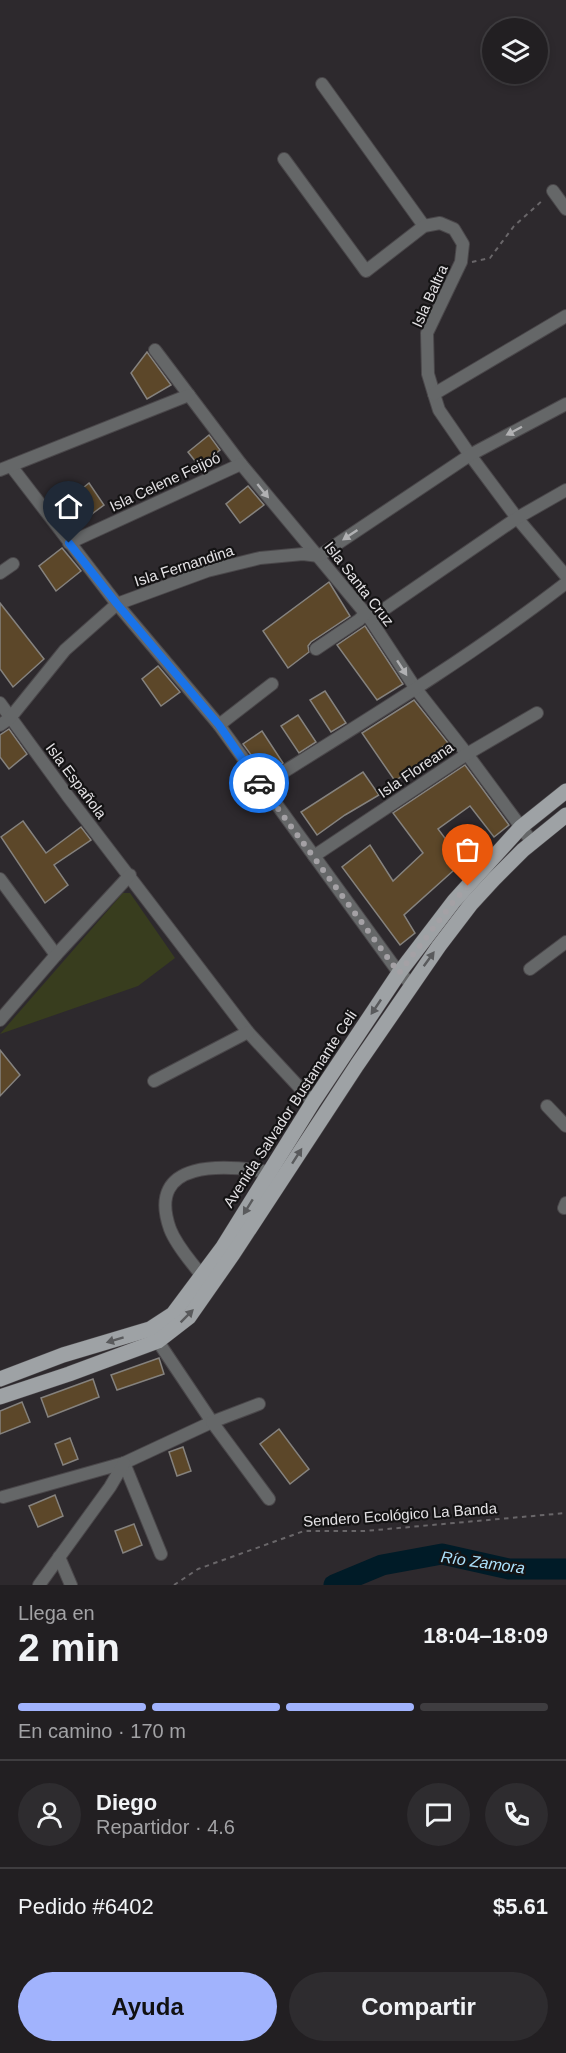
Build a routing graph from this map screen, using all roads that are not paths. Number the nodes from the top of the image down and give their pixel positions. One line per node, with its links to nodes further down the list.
1 (322, 84): 5 (street)
2 (284, 159): 5 (street)
3 (553, 191): 4 (street)
4 (566, 209)
5 (424, 226): 8 (street, Isla Baltra)
6 (566, 316): 8 (street)
7 (155, 350): 9 (street, Isla Santa Cruz)
8 (434, 394): 11 (street, Isla Baltra)
9 (189, 395): 12 (street, Isla Santa Cruz); 13 (street)
10 (566, 404): 11 (street, one-way to 11)
11 (470, 455): 15 (street, Isla Baltra); 17 (street, one-way to 17)
12 (241, 464): 16 (street, Isla Celene Feijoó); 17 (street, Isla Santa Cruz, one-way to 17)
13 (6, 468): 16 (street)
14 (566, 490): 15 (street)
15 (517, 518): 20 (street, Isla Baltra); 23 (street)
16 (69, 543): 22 (street)
17 (319, 556): 22 (street, Isla Fernandina); 23 (street, Isla Santa Cruz)
18 (13, 564): 19 (street)
19 (0, 573)
20 (566, 576)
21 (566, 583): 26 (street)
22 (117, 604): 29 (street, Isla Fernandina); 30 (street)
23 (367, 616): 24 (street); 26 (street, Isla Santa Cruz, one-way to 26)
24 (316, 649)
25 (272, 684): 30 (street)
26 (416, 689): 31 (street, Isla Santa Cruz); 32 (street)
27 (0, 704): 29 (street, Isla Española)
28 (537, 713): 31 (street, Isla Floreana)
29 (5, 721): 39 (street, Isla Española)
30 (219, 725): 32 (street)
31 (467, 754): 36 (street, Isla Santa Cruz); 38 (street, Isla Floreana)
32 (261, 786): 38 (street)
33 (566, 791): 34 (main road, Avenida Salvador Bustamante Celi)
34 (553, 802): 35 (street); 36 (main road, Avenida Salvador Bustamante Celi)
35 (565, 816): 37 (main road, Avenida Salvador Bustamante Celi)
36 (521, 827): 37 (street, Isla Santa Cruz); 44 (main road, Avenida Salvador Bustamante Celi)
37 (532, 842): 45 (main road, Avenida Salvador Bustamante Celi, one-way to 37)
38 (314, 856): 44 (street)
39 (130, 875): 42 (street); 47 (street, Isla Española)
40 (0, 879): 42 (street)
41 (564, 947): 43 (street)
42 (56, 955): 46 (street)
43 (530, 969)
44 (399, 973): 45 (street); 49 (main road, Avenida Salvador Bustamante Celi, one-way to 49)
45 (412, 984): 52 (main road, Avenida Salvador Bustamante Celi, one-way to 45)
46 (0, 1020)
47 (248, 1032): 48 (street); 49 (street, Isla Española)
48 (154, 1081)
49 (313, 1102): 52 (main road, Avenida Salvador Bustamante Celi)
50 (547, 1106): 51 (street)
51 (566, 1126)
52 (275, 1176): 53 (main road, Avenida Salvador Bustamante Celi, one-way to 53); 53 (street); 54 (main road, Avenida Salvador Bustamante Celi, one-way to 52)
53 (201, 1275): 54 (main road, Avenida Salvador Bustamante Celi)
54 (154, 1335): 55 (main road, Avenida Salvador Bustamante Celi, one-way to 55); 56 (main road, Avenida Salvador Bustamante Celi); 60 (street)
55 (63, 1355): 56 (main road); 57 (main road, Avenida Salvador Bustamante Celi)
56 (69, 1374): 58 (main road, Avenida Salvador Bustamante Celi)
57 (0, 1379)
58 (0, 1397)
59 (259, 1404): 60 (street)
60 (212, 1422): 61 (street); 63 (street)
61 (124, 1463): 62 (street); 64 (street); 65 (street)
62 (3, 1497)
63 (269, 1499)
64 (161, 1554)
65 (59, 1557): 66 (street); 67 (street)
66 (39, 1585)
67 (71, 1585)

